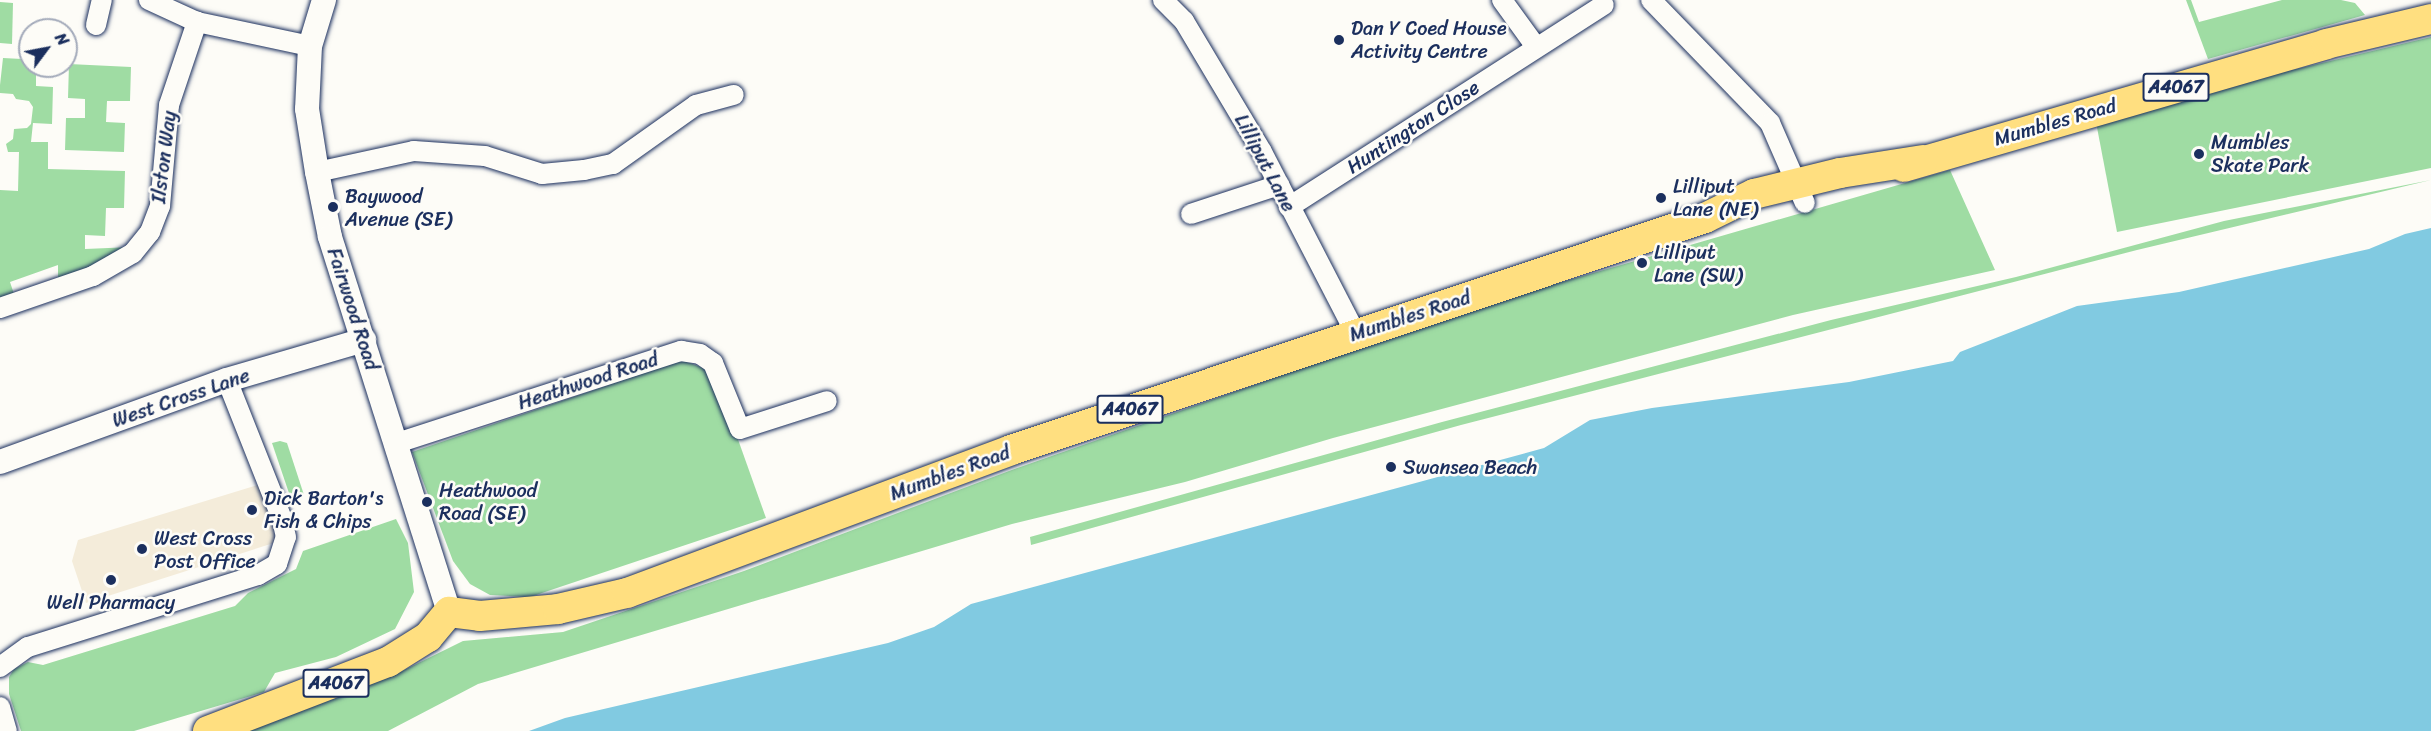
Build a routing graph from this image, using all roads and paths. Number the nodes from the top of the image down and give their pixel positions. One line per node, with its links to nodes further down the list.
1 (102, 0): 10 (street)
2 (149, 0): 9 (street)
3 (324, 0): 11 (street, Fairwood Road)
4 (1163, 0): 15 (street, Lilliput Lane)
5 (1502, 0): 12 (street)
6 (1651, 0): 16 (street)
7 (1604, 5): 12 (street, Huntington Close)
8 (2431, 20): 16 (main road, Mumbles Road / A4067)
9 (197, 22): 11 (street); 19 (street, Ilston Way)
10 (96, 25)
11 (310, 46): 14 (street, Fairwood Road)
12 (1536, 47): 17 (street, Huntington Close)
13 (734, 95): 14 (street)
14 (317, 172): 21 (street, Fairwood Road)
15 (1279, 185): 17 (street, Lilliput Lane); 18 (street)
16 (1801, 193): 20 (main road, Mumbles Road / A4067)
17 (1289, 207): 20 (street, Lilliput Lane)
18 (1191, 214)
19 (0, 308)
20 (1356, 334): 26 (main road, Mumbles Road / A4067)
21 (364, 340): 22 (street, West Cross Lane); 24 (street, Fairwood Road)
22 (227, 380): 25 (street, West Cross Lane); 27 (street)
23 (827, 401): 24 (street, Heathwood Road)
24 (394, 444): 26 (street, Fairwood Road)
25 (0, 462)
26 (449, 612): 30 (main road, A4067)
27 (0, 668)
28 (0, 707): 29 (street)
29 (8, 731)
30 (208, 731)

